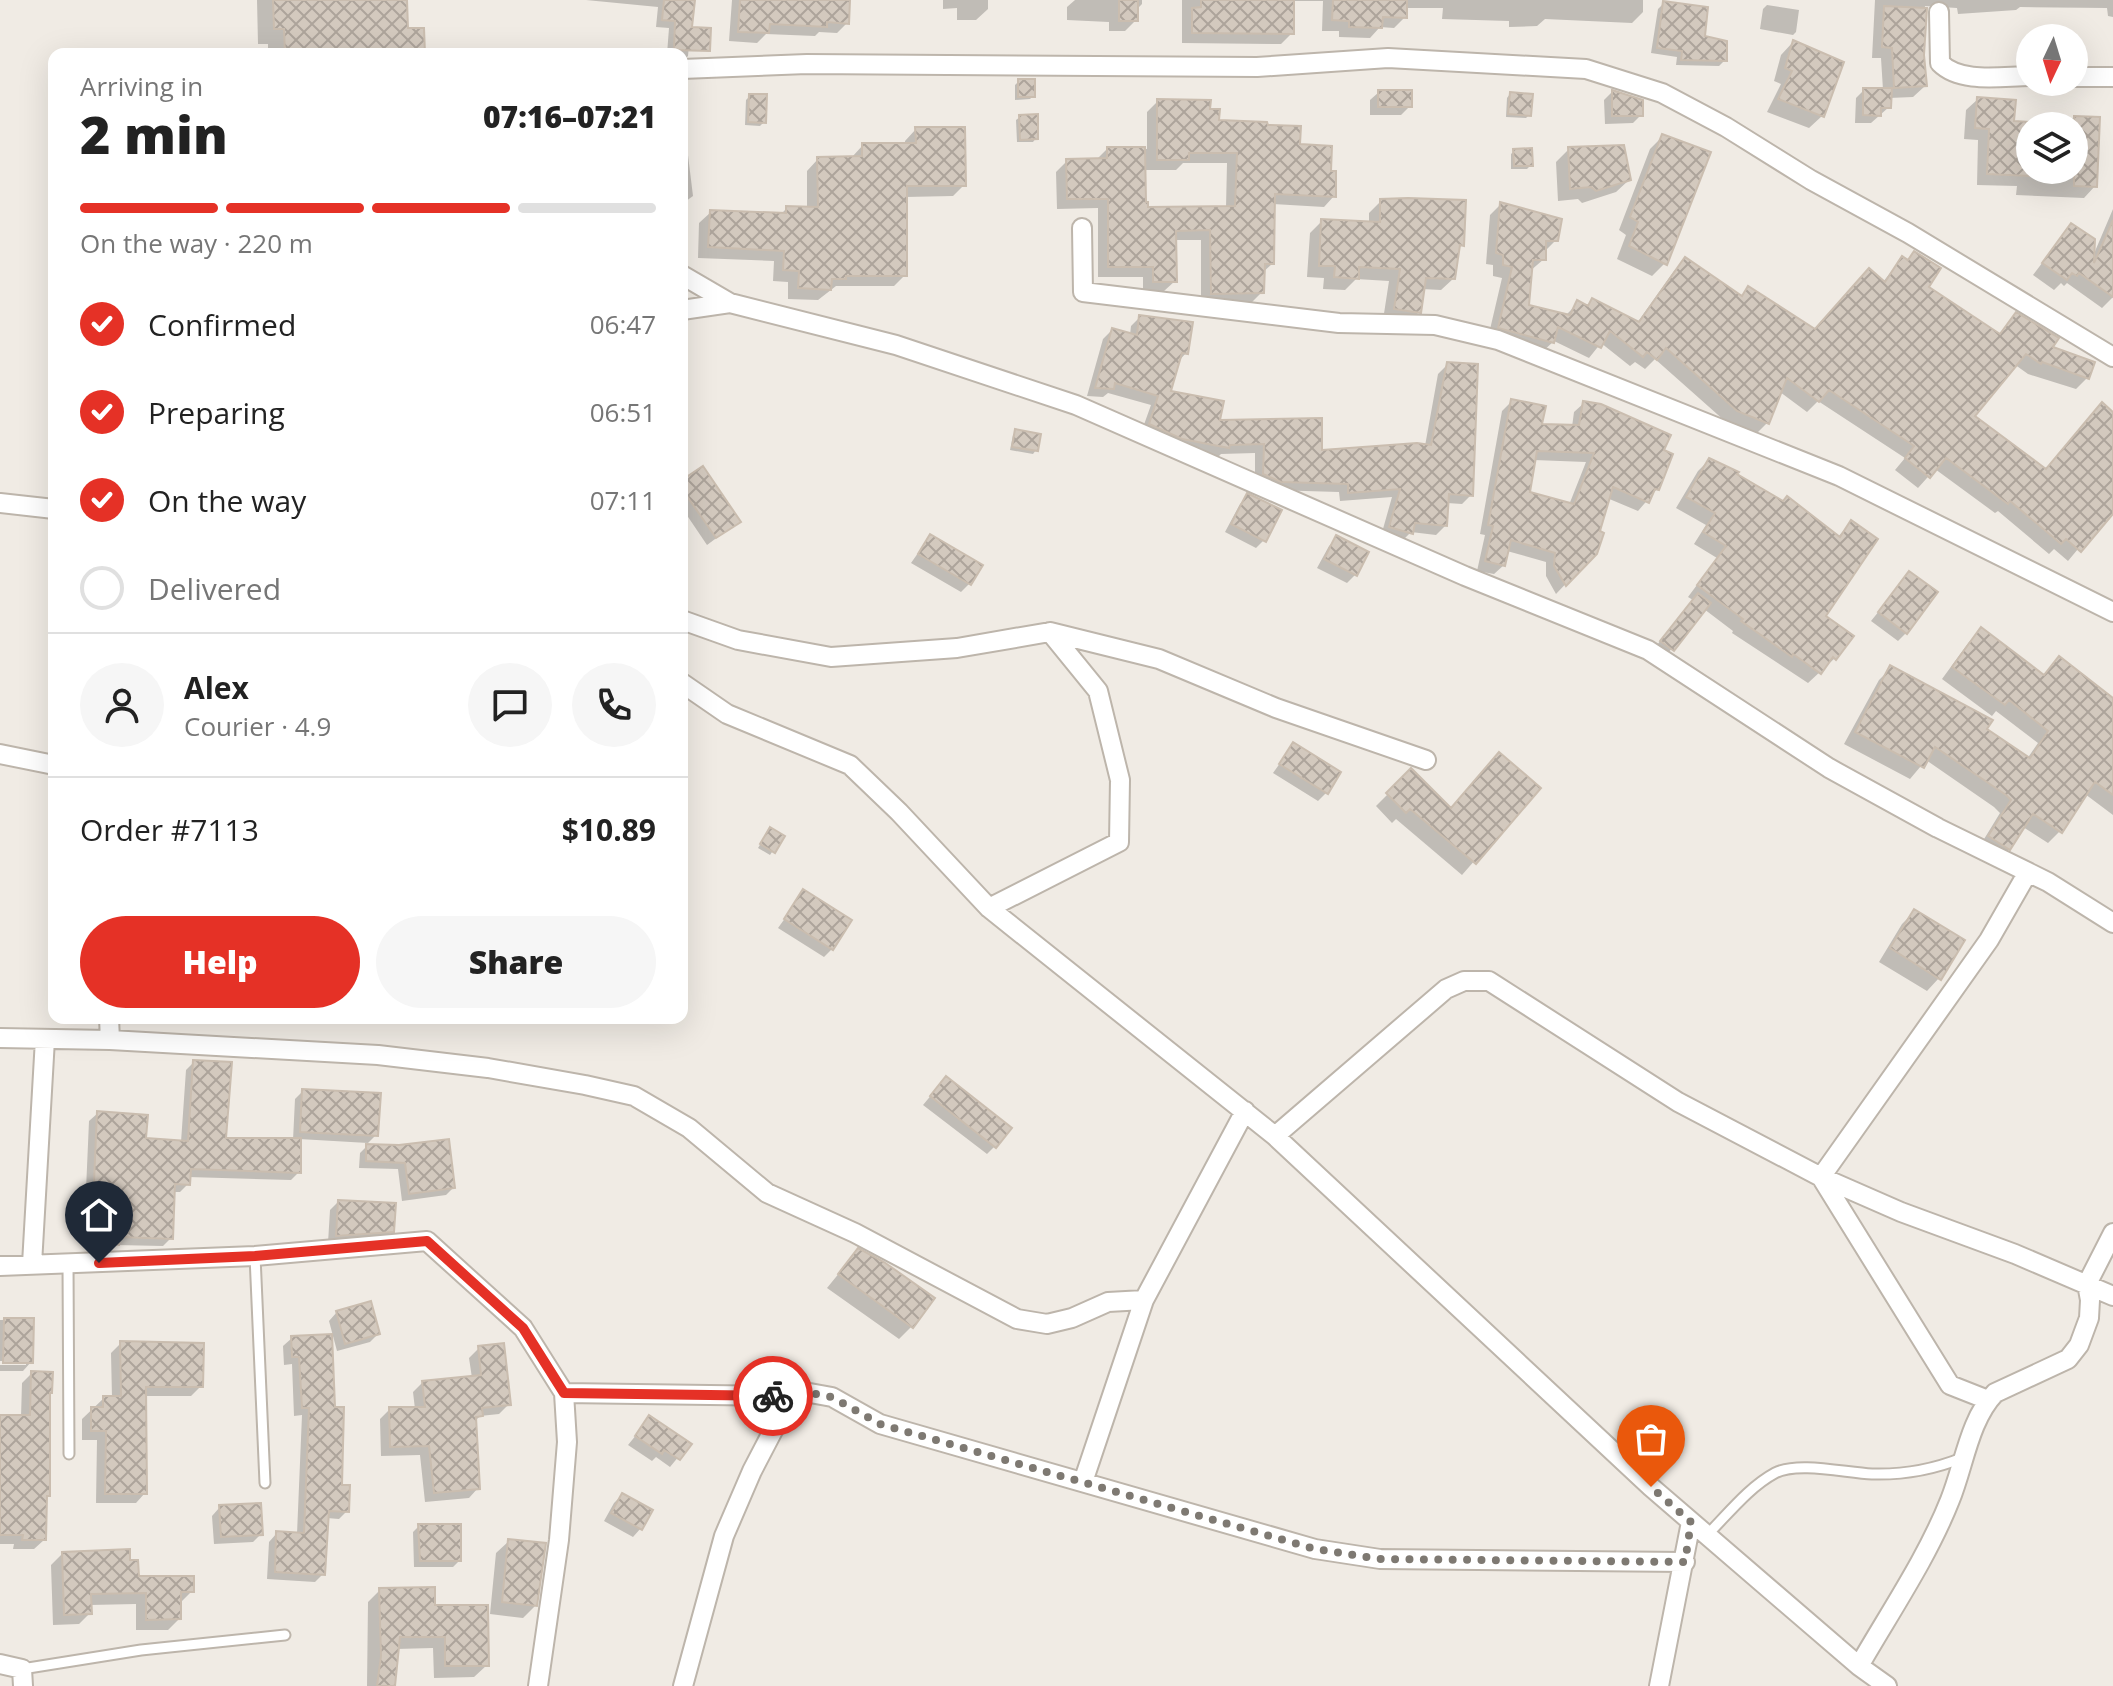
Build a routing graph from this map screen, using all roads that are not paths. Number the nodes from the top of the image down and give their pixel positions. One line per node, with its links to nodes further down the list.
1 (1939, 12): 3 (street)
2 (688, 69): 10 (street)
3 (2016, 76)
4 (2088, 77): 5 (street)
5 (2113, 77)
6 (1082, 228): 13 (street)
7 (688, 278): 8 (street)
8 (730, 303): 9 (street); 20 (street)
9 (688, 309)
10 (2113, 357)
11 (0, 503): 12 (street)
12 (48, 508)
13 (2113, 612)
14 (688, 622): 15 (street)
15 (1050, 632): 18 (street); 21 (street)
16 (688, 687): 21 (street)
17 (0, 754): 19 (street)
18 (1426, 760)
19 (48, 764)
20 (2028, 872): 22 (street); 29 (street)
21 (989, 908): 27 (street)
22 (2113, 923)
23 (109, 1024): 26 (street)
24 (0, 1038): 25 (street)
25 (45, 1039): 26 (street); 32 (street)
26 (110, 1040): 37 (street)
27 (1245, 1111): 28 (street); 37 (street)
28 (1275, 1136): 29 (street); 45 (street)
29 (1821, 1177): 35 (street); 40 (street)
30 (2113, 1233): 35 (street)
31 (255, 1256): 33 (street); 38 (street); 44 (lane)
32 (32, 1264): 33 (street); 34 (street)
33 (68, 1264): 41 (lane)
34 (0, 1266)
35 (2087, 1284): 36 (street); 40 (street)
36 (2113, 1296)
37 (1144, 1300): 43 (street)
38 (564, 1393): 39 (street); 52 (street)
39 (778, 1396): 43 (street); 53 (street)
40 (1988, 1400): 42 (street)
41 (69, 1454)
42 (1965, 1457): 46 (lane); 50 (street)
43 (1083, 1482): 47 (street)
44 (265, 1483)
45 (1691, 1522): 46 (street); 47 (street)
46 (1707, 1535): 50 (street)
47 (1685, 1562): 54 (street)
48 (285, 1635): 51 (lane)
49 (0, 1664): 51 (street)
50 (1859, 1666): 55 (street)
51 (22, 1678)
52 (538, 1686)
53 (683, 1686)
54 (1659, 1686)
55 (1887, 1686)

